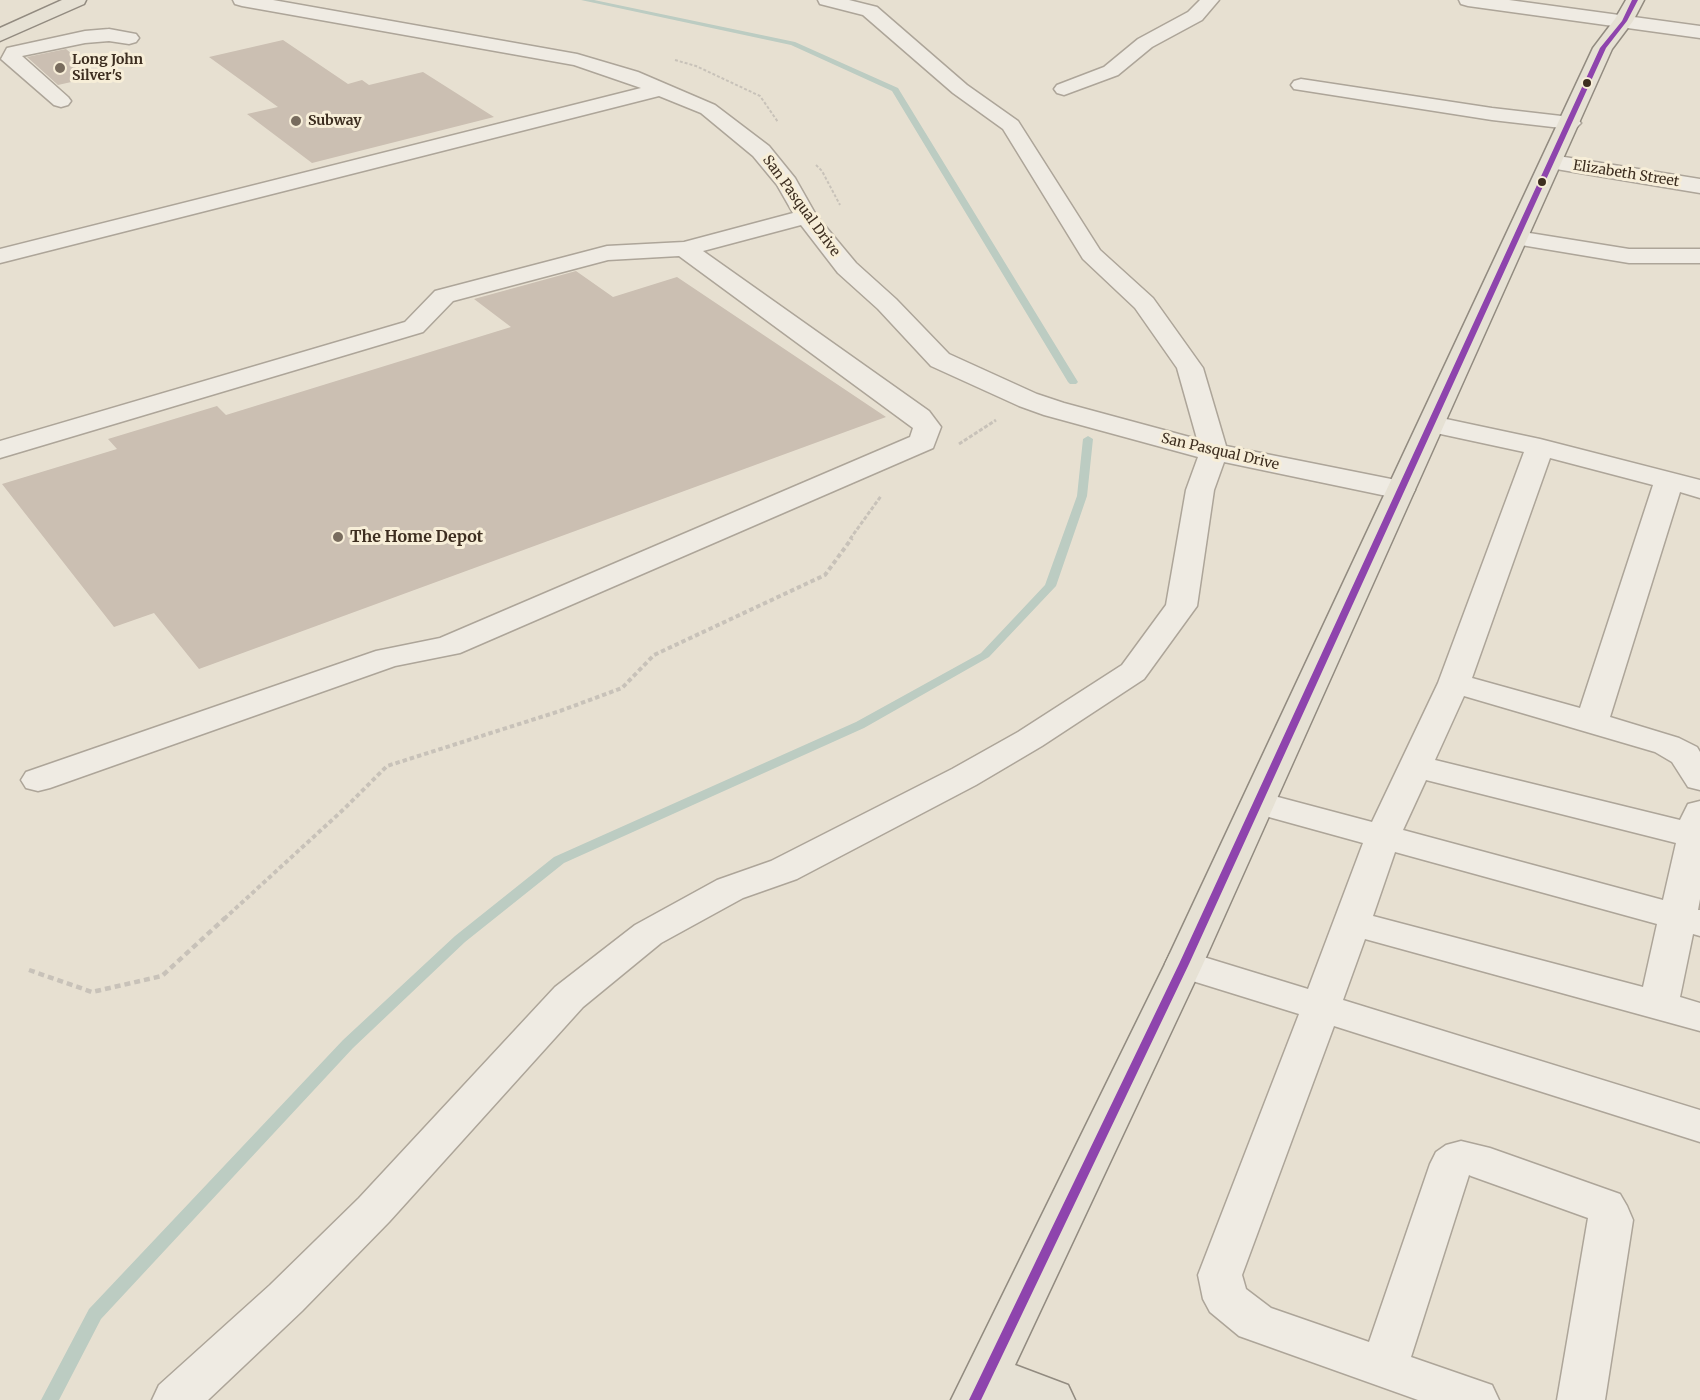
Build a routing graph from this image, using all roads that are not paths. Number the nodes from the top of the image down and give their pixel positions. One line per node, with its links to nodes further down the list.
1 (77, 0): 8 (main road)
2 (242, 0): 11 (street, San Pasqual Drive)
3 (827, 0): 25 (street)
4 (1210, 0): 12 (street)
5 (1468, 0): 6 (street)
6 (1630, 11): 7 (street); 14 (main road)
7 (1700, 32)
8 (0, 35)
9 (129, 38): 13 (street)
10 (1301, 85): 14 (street)
11 (661, 89): 17 (street, San Pasqual Drive); 20 (street)
12 (1064, 89)
13 (61, 101)
14 (1569, 123): 15 (main road)
15 (1552, 162): 16 (street, Elizabeth Street); 18 (main road)
16 (1700, 186)
17 (806, 217): 19 (street); 25 (street, San Pasqual Drive)
18 (1517, 238): 21 (street); 22 (main road)
19 (684, 249): 24 (street); 33 (street)
20 (0, 256)
21 (1700, 256)
22 (1432, 424): 23 (street); 28 (main road)
23 (1540, 447): 26 (street); 29 (street)
24 (0, 450)
25 (1214, 452): 28 (street, San Pasqual Drive); 46 (street)
26 (1669, 481): 27 (street); 30 (street)
27 (1700, 489)
28 (1401, 490): 34 (main road)
29 (1454, 683): 30 (street); 31 (street)
30 (1592, 722): 32 (street)
31 (1415, 766): 35 (street); 36 (street)
32 (1700, 779)
33 (38, 780)
34 (1259, 802): 36 (street); 39 (main road)
35 (1698, 828): 37 (street)
36 (1383, 836): 37 (street); 38 (street)
37 (1688, 920): 40 (street)
38 (1352, 924): 40 (street); 41 (street)
39 (1184, 964): 41 (street); 45 (main road)
40 (1659, 1005): 42 (street)
41 (1322, 1007): 43 (street); 44 (street)
42 (1700, 1017)
43 (1700, 1126)
44 (1384, 1367): 48 (street); 49 (street)
45 (981, 1388): 47 (main road)
46 (176, 1400)
47 (1051, 1400)
48 (1475, 1400)
49 (1581, 1400)

